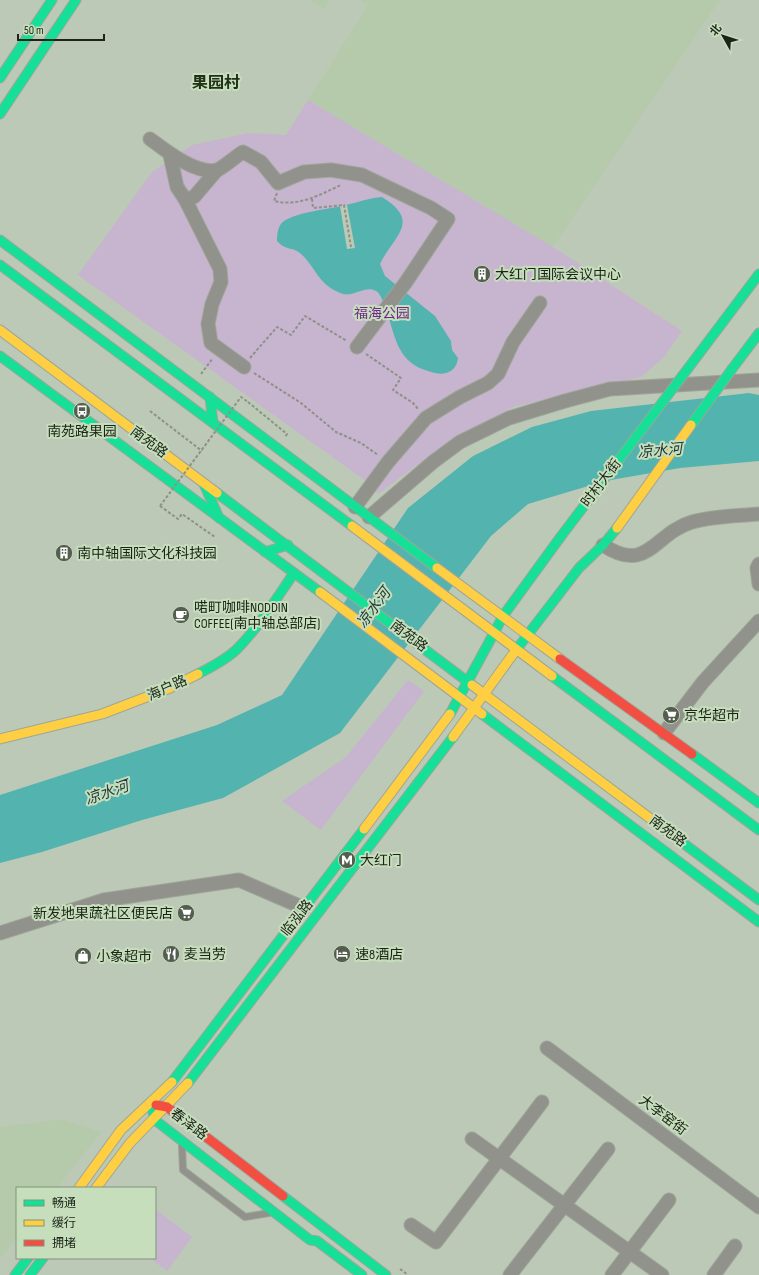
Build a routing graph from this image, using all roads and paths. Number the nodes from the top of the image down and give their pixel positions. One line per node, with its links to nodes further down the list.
1 (52, 0): 3 (main road)
2 (76, 0): 4 (main road)
3 (0, 78)
4 (0, 114)
5 (150, 139): 6 (street)
6 (170, 155): 7 (street); 10 (street)
7 (217, 170): 9 (street); 10 (street)
8 (362, 175): 9 (street); 11 (path); 19 (street)
9 (278, 183): 11 (path)
10 (185, 199): 20 (street)
11 (312, 199): 13 (path)
12 (0, 240): 24 (main road)
13 (351, 247)
14 (0, 265): 28 (main road)
15 (759, 274): 46 (main road, 时村大街, bridge)
16 (540, 303): 27 (street)
17 (0, 330): 34 (main road, 南苑路)
18 (759, 333): 41 (main road, bridge)
19 (357, 347): 22 (path); 27 (path)
20 (220, 350): 22 (street); 24 (path)
21 (0, 356): 38 (main road)
22 (244, 367): 33 (path)
23 (759, 380): 37 (street)
24 (193, 384): 25 (main road)
25 (210, 397): 28 (main road); 31 (main road)
26 (150, 411): 30 (path)
27 (426, 418): 33 (street)
28 (213, 423): 32 (main road)
29 (282, 430): 30 (path, bridge)
30 (202, 450): 39 (path, bridge)
31 (283, 452): 32 (main road); 35 (main road)
32 (259, 456): 48 (main road)
33 (388, 462): 35 (street)
34 (202, 481): 38 (main road); 40 (main road, 南苑路)
35 (355, 507): 37 (main road)
36 (759, 514): 41 (street)
37 (370, 517): 46 (main road)
38 (220, 518): 42 (main road)
39 (214, 537)
40 (288, 545): 42 (main road); 51 (main road, 南苑路)
41 (603, 545): 49 (main road)
42 (265, 552): 44 (main road)
43 (759, 564): 45 (street)
44 (294, 573): 53 (main road); 56 (main road, 海户路)
45 (759, 584)
46 (502, 616): 48 (main road, 时村大街); 49 (main road)
47 (759, 621): 55 (street)
48 (494, 633): 50 (main road); 51 (main road, 临泓路)
49 (527, 635): 50 (main road); 55 (main road)
50 (516, 650): 52 (main road, 临泓路); 58 (main road)
51 (468, 680): 52 (main road, 南苑路); 53 (main road, 临泓路)
52 (485, 693): 54 (main road, 临泓路); 59 (main road, 南苑路)
53 (458, 697): 54 (main road); 60 (main road, 临泓路)
54 (474, 709): 61 (main road); 66 (main road, 临泓路)
55 (664, 733): 57 (main road)
56 (0, 739)
57 (759, 803)
58 (759, 830)
59 (759, 900)
60 (304, 908): 62 (street); 65 (main road, 临泓路)
61 (759, 922)
62 (0, 933)
63 (547, 1048): 76 (street, 大李窑街)
64 (542, 1102): 71 (street)
65 (151, 1103): 66 (main road, 春泽路); 67 (main road, 春泽路); 72 (main road, 临泓路)
66 (167, 1107): 67 (main road, 临泓路); 86 (main road, 春泽路)
67 (155, 1120): 69 (main road, 春泽路); 73 (main road, 临泓路)
68 (472, 1139): 71 (street)
69 (182, 1140): 77 (main road, 春泽路); 77 (lane)
70 (608, 1149): 75 (street)
71 (499, 1158): 75 (street); 78 (street)
72 (80, 1187)
73 (97, 1187)
74 (669, 1200): 80 (street)
75 (564, 1205): 80 (street); 87 (street)
76 (759, 1208)
77 (275, 1212): 85 (main road, 春泽路)
78 (411, 1225)
79 (735, 1246): 90 (street)
80 (630, 1252): 88 (street); 89 (street)
81 (27, 1259): 83 (main road)
82 (42, 1259): 84 (main road)
83 (15, 1275)
84 (30, 1275)
85 (362, 1275)
86 (386, 1275)
87 (510, 1275)
88 (612, 1275)
89 (662, 1275)
90 (714, 1275)

